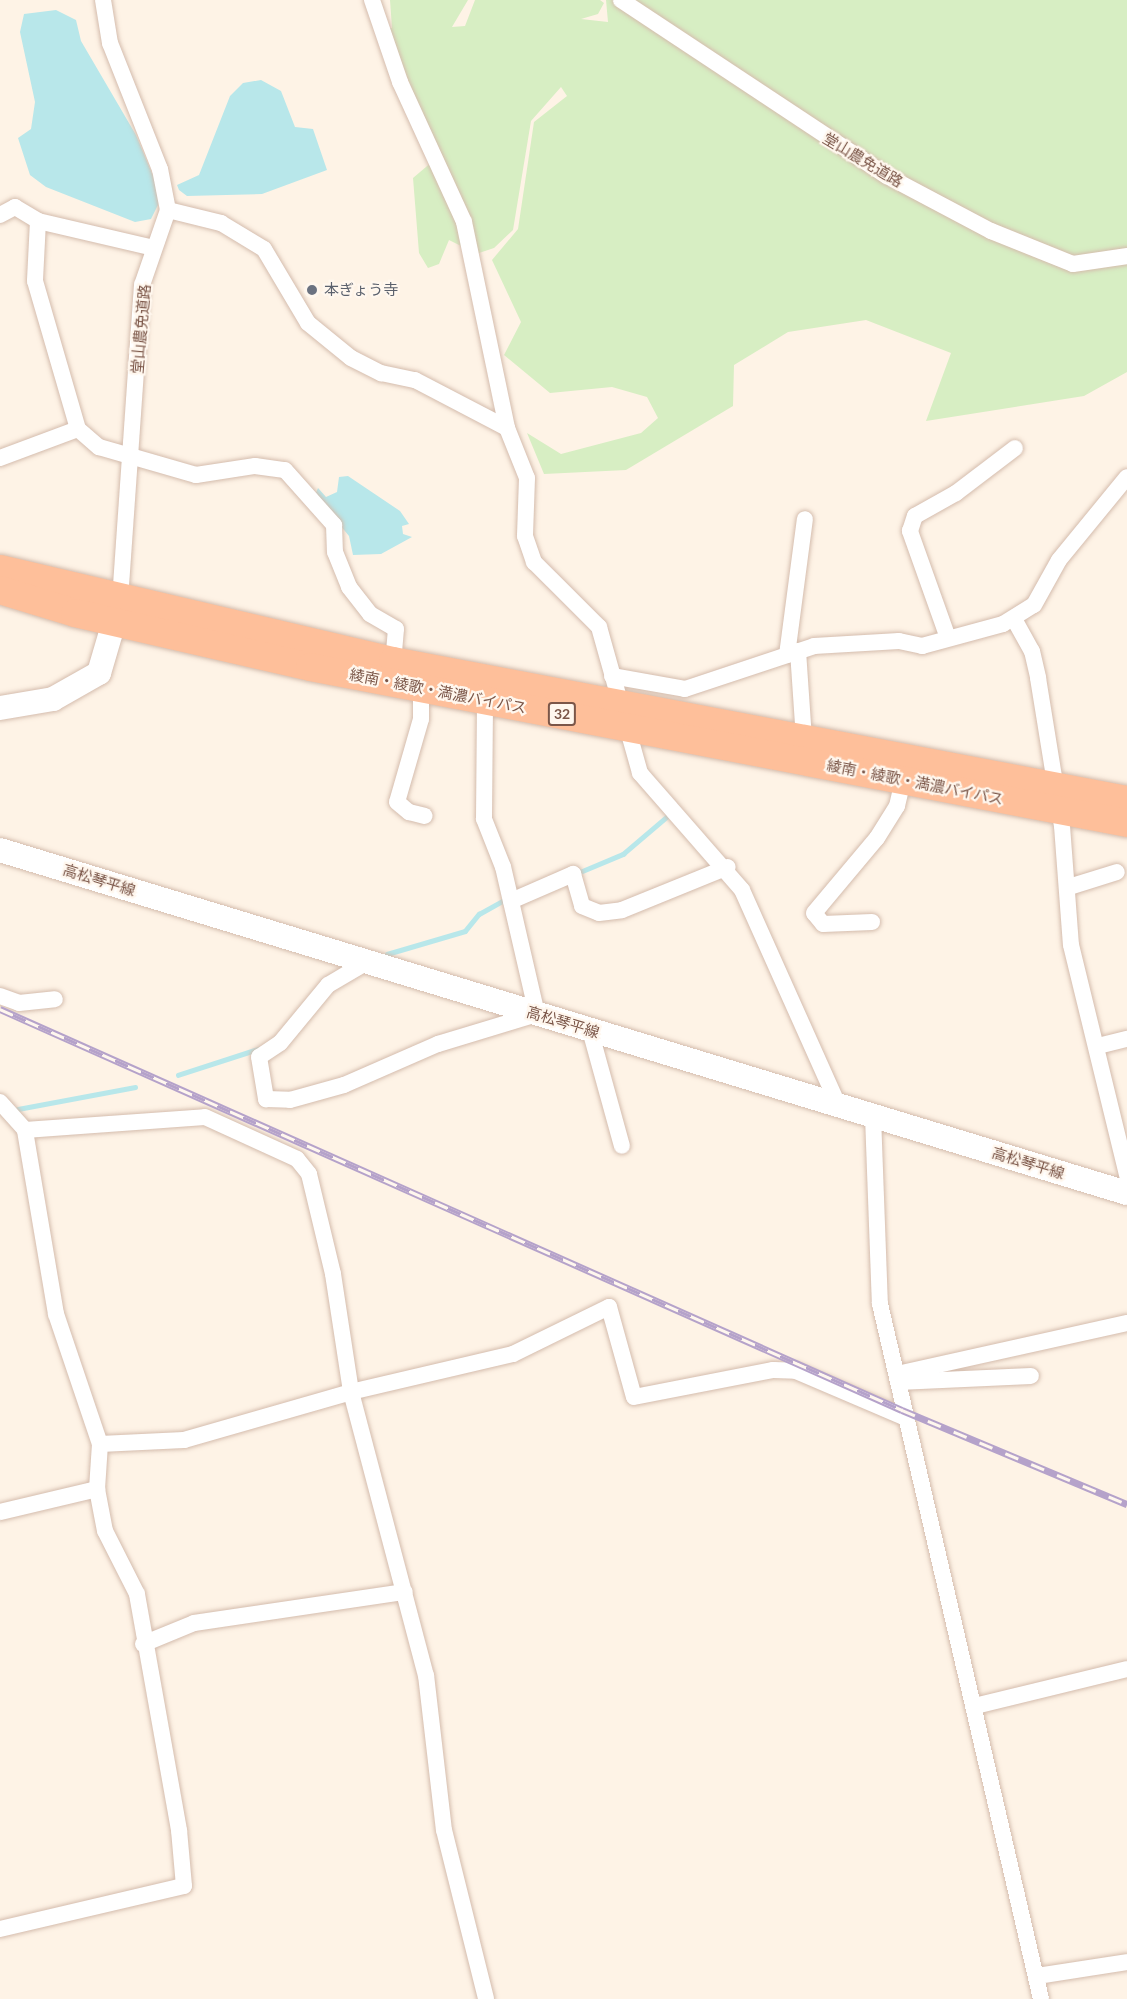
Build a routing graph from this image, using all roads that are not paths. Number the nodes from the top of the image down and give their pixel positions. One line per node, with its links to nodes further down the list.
1 (103, 0): 4 (street)
2 (372, 0): 9 (street)
3 (621, 0): 8 (street, 堂山農免道路)
4 (168, 210): 7 (street, 堂山農免道路); 9 (street)
5 (0, 215): 6 (street)
6 (38, 221): 7 (street); 10 (street)
7 (154, 248): 13 (street, 堂山農免道路)
8 (1127, 256)
9 (507, 428): 23 (street)
10 (78, 429): 12 (street); 13 (street)
11 (1015, 448): 20 (street)
12 (0, 458)
13 (132, 460): 18 (street, 堂山農免道路); 22 (street)
14 (1127, 477): 19 (street)
15 (805, 519): 21 (street)
16 (0, 569): 18 (highway, 綾南・綾歌・満濃バイパス / 32)
17 (0, 590): 18 (highway, 綾南・綾歌・満濃バイパス / 32)
18 (118, 610): 22 (highway, 綾南・綾歌・満濃バイパス / 32); 24 (highway, 綾南・綾歌・満濃バイパス / 32); 26 (main road)
19 (1014, 619): 20 (street); 30 (street)
20 (948, 638): 21 (street)
21 (793, 653): 23 (street); 28 (street)
22 (393, 661): 24 (street); 27 (highway, 綾南・綾歌・満濃バイパス / 32)
23 (612, 676): 27 (street)
24 (421, 689): 25 (highway, 綾南・綾歌・満濃バイパス / 32); 32 (street)
25 (485, 700): 27 (highway, 綾南・綾歌・満濃バイパス / 32); 38 (street)
26 (0, 708)
27 (622, 715): 28 (highway, 綾南・綾歌・満濃バイパス / 32); 29 (highway, 綾南・綾歌・満濃バイパス / 32); 35 (street)
28 (804, 738): 30 (highway, 綾南・綾歌・満濃バイパス / 32)
29 (903, 780): 30 (highway, 綾南・綾歌・満濃バイパス / 32); 39 (street)
30 (1056, 798): 31 (highway, 綾南・綾歌・満濃バイパス / 32); 33 (highway, 綾南・綾歌・満濃バイパス / 32); 37 (street)
31 (1127, 800)
32 (425, 816)
33 (1127, 822)
34 (0, 850): 40 (main road, 高松琴平線)
35 (728, 867): 38 (street); 47 (street)
36 (1117, 872): 37 (street)
37 (1069, 887): 46 (street)
38 (511, 901): 43 (street)
39 (872, 922)
40 (366, 962): 43 (main road, 高松琴平線); 43 (street)
41 (0, 996): 42 (street)
42 (55, 999)
43 (537, 1014): 44 (main road, 高松琴平線)
44 (590, 1030): 47 (main road, 高松琴平線); 52 (street)
45 (1127, 1039): 46 (street)
46 (1098, 1046): 49 (street)
47 (838, 1105): 50 (main road, 高松琴平線)
48 (2, 1111): 51 (street)
49 (1120, 1111): 53 (street)
50 (873, 1116): 54 (main road, 高松琴平線); 57 (street)
51 (25, 1130): 58 (street); 60 (street)
52 (622, 1146)
53 (1127, 1175)
54 (1127, 1193)
55 (1127, 1323): 57 (street)
56 (1031, 1376): 57 (street)
57 (898, 1378): 59 (street)
58 (351, 1392): 59 (street); 60 (street); 63 (street)
59 (904, 1418): 66 (street)
60 (100, 1444): 61 (street)
61 (97, 1489): 62 (street); 64 (street)
62 (0, 1512)
63 (405, 1592): 64 (street); 70 (street)
64 (143, 1644): 67 (street)
65 (1127, 1669): 66 (street)
66 (975, 1706): 69 (street)
67 (0, 1929)
68 (1127, 1962): 69 (street)
69 (1037, 1976): 71 (street)
70 (486, 1999)
71 (1041, 1999)

